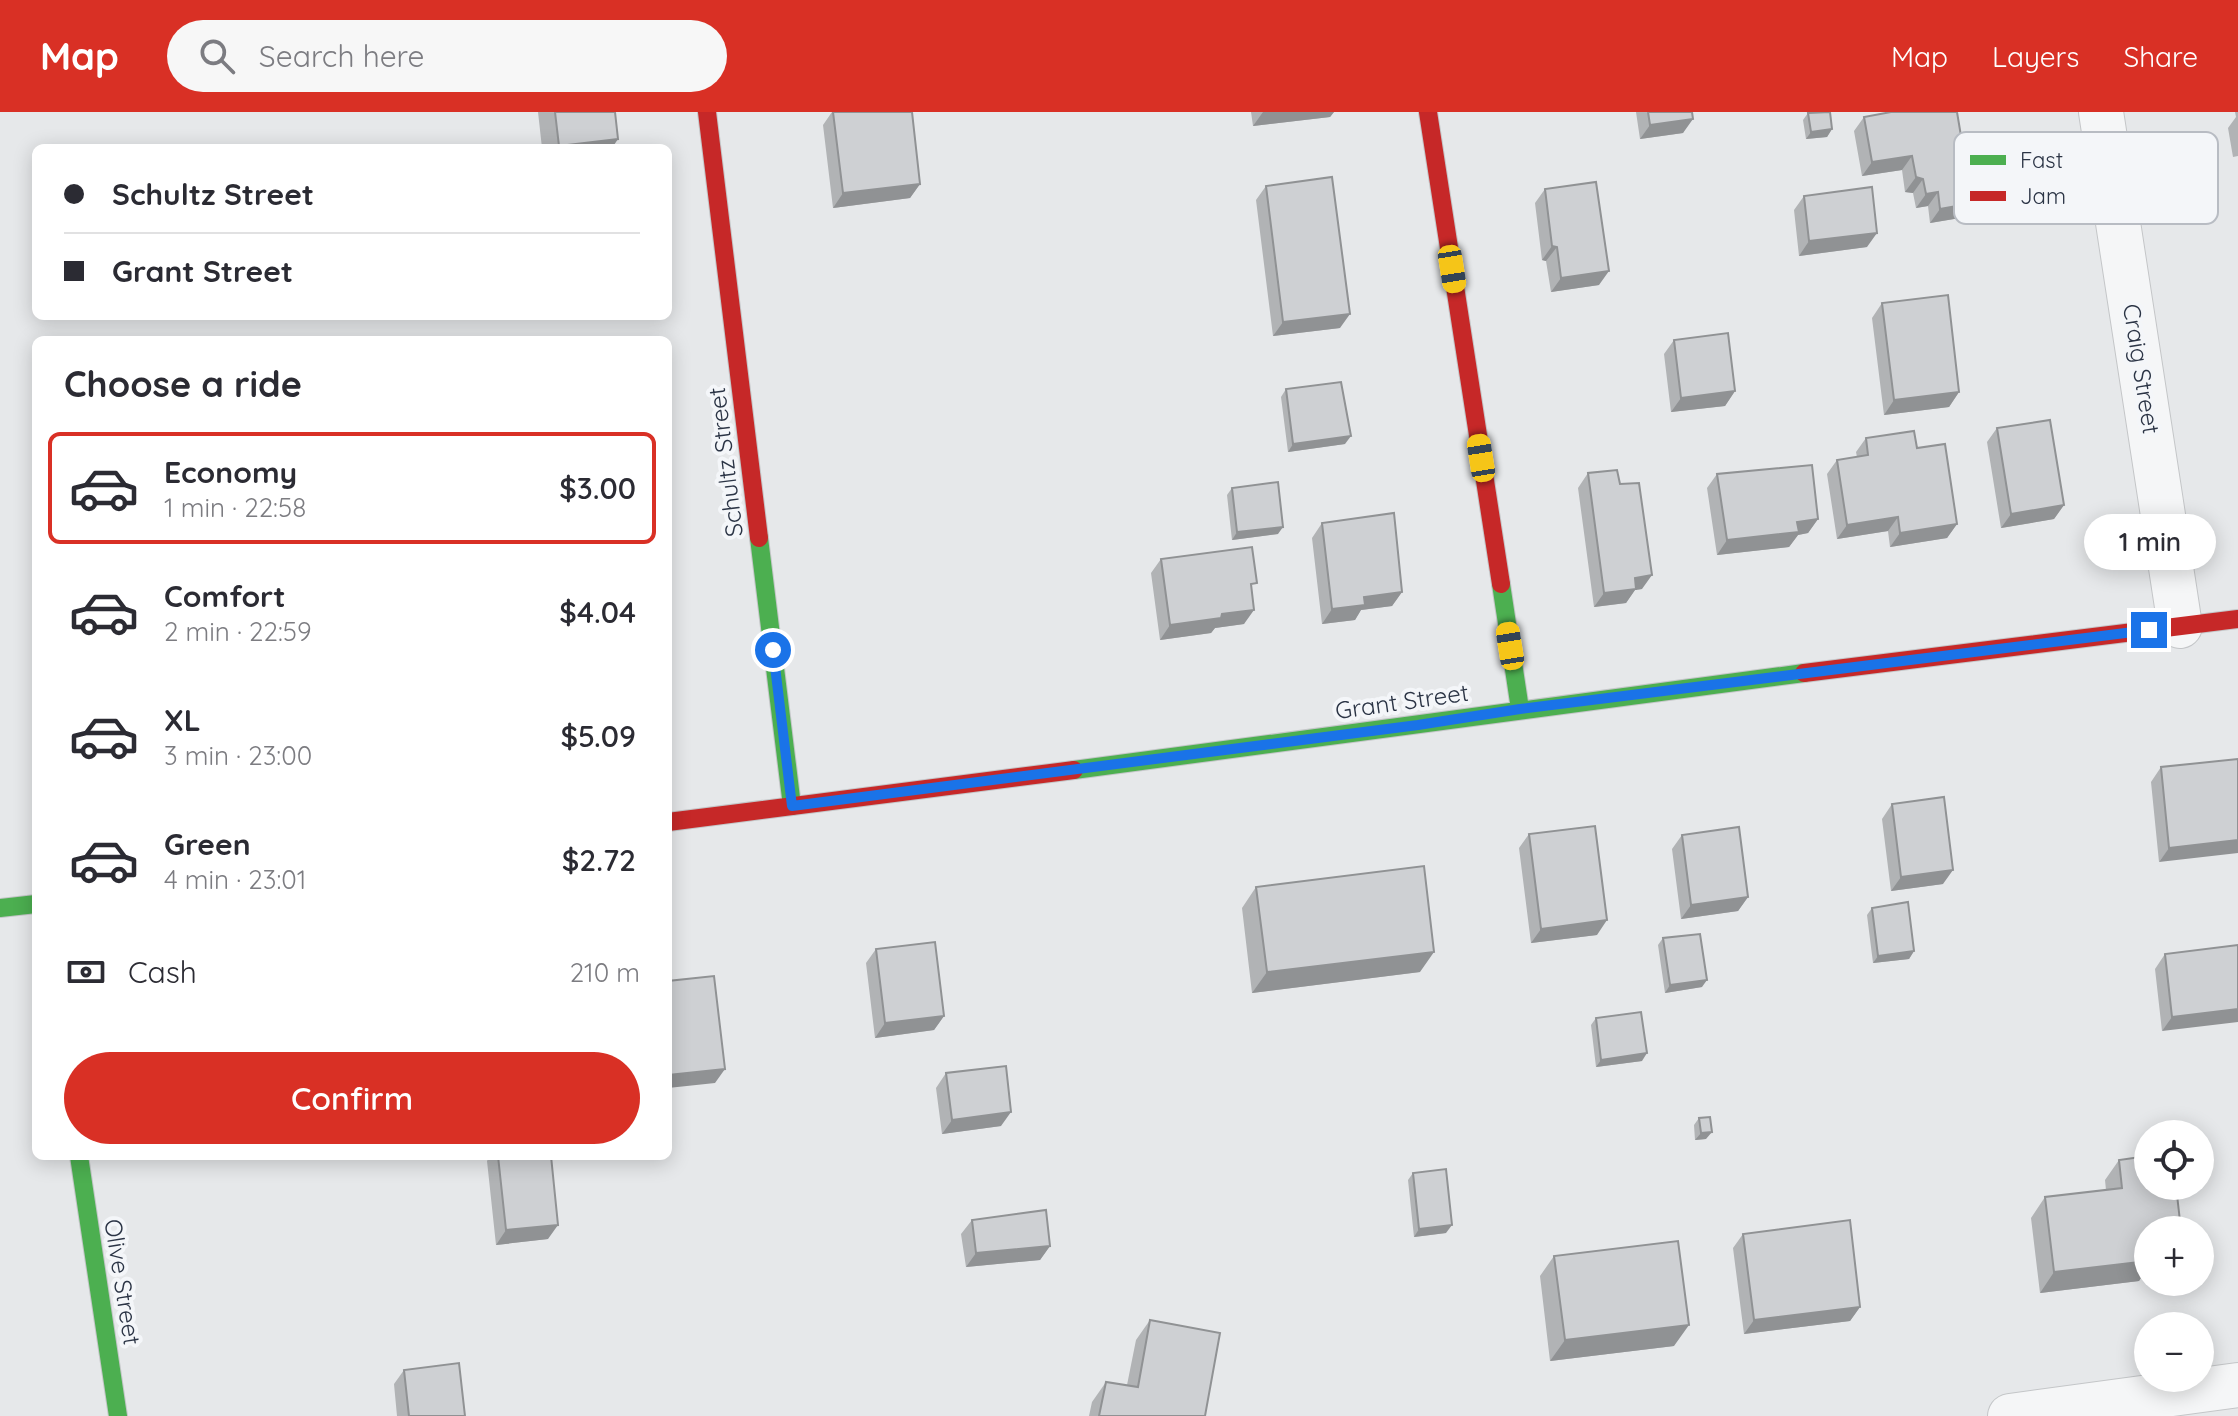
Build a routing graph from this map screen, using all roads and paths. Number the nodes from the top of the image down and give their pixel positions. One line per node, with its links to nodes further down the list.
1 (707, 112): 9 (street, Schultz Street)
2 (1428, 112): 8 (street)
3 (2101, 112): 4 (street, Craig Street)
4 (2104, 132)
5 (2118, 224): 7 (street, Craig Street)
6 (2238, 619): 7 (street, Grant Street)
7 (2180, 626): 8 (street, Grant Street)
8 (1520, 709): 9 (street, Grant Street)
9 (792, 806): 10 (street, Grant Street)
10 (672, 821)
11 (32, 904): 12 (street)
12 (0, 908)
13 (80, 1160): 15 (street, Olive Street)
14 (2238, 1385): 16 (street)
15 (118, 1416)
16 (2010, 1416)

